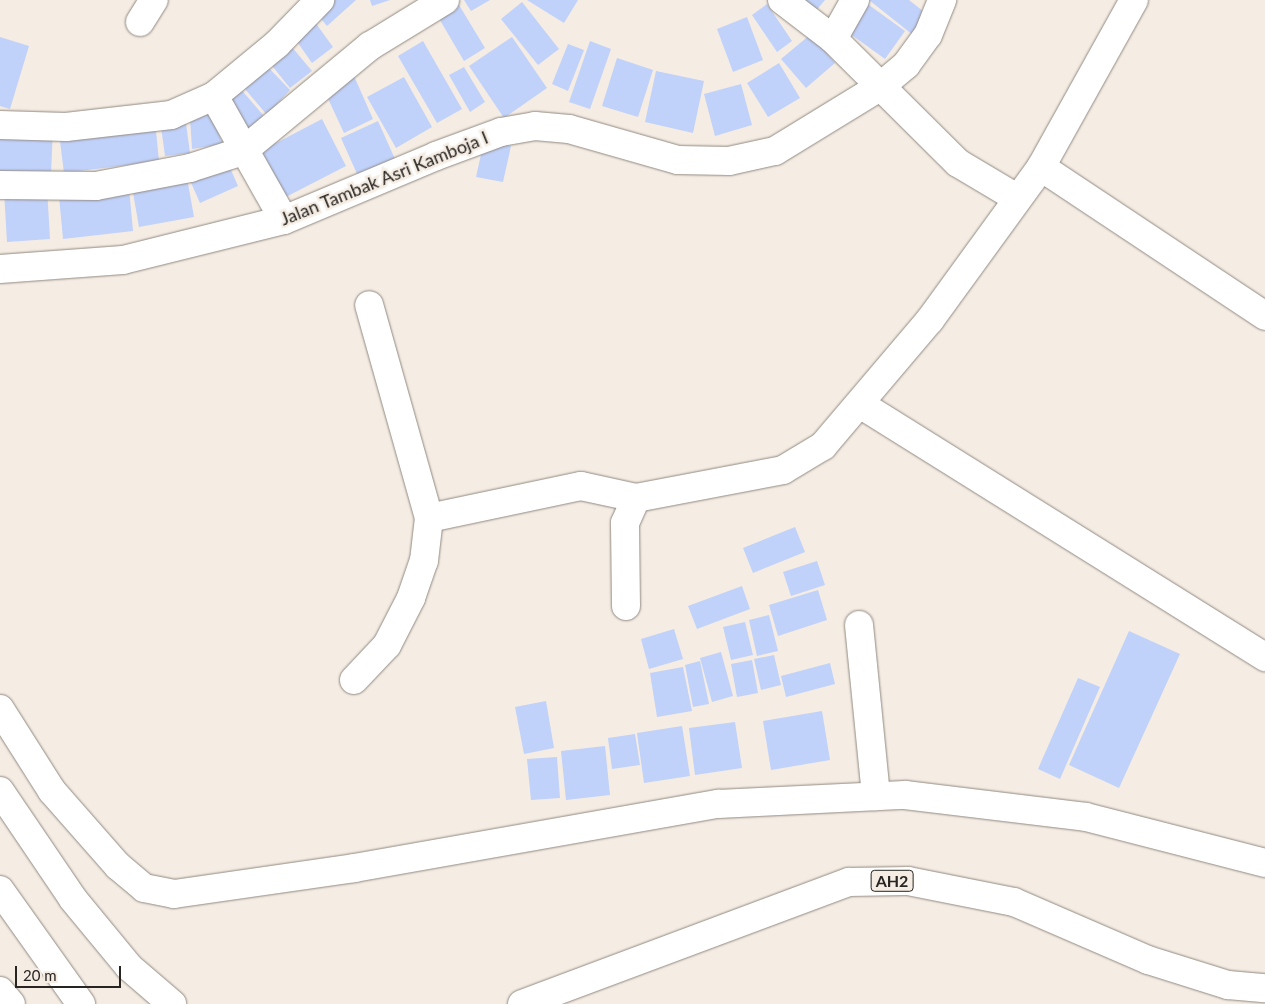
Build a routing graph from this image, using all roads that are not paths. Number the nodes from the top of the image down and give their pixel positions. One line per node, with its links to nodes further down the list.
1 (320, 0): 9 (main road)
2 (446, 0): 11 (main road)
3 (782, 0): 7 (main road)
4 (855, 0): 7 (main road)
5 (942, 0): 8 (main road, Jalan Tambak Asri Kamboja I)
6 (1134, 0): 12 (main road)
7 (833, 39): 8 (main road)
8 (881, 86): 14 (main road); 15 (main road, Jalan Tambak Asri Kamboja I)
9 (214, 96): 10 (main road); 11 (main road)
10 (0, 125)
11 (243, 151): 13 (main road); 15 (main road)
12 (1041, 167): 14 (main road); 18 (main road)
13 (0, 185)
14 (1015, 197): 19 (main road)
15 (284, 220): 16 (main road, Jalan Tambak Asri Kamboja I)
16 (0, 269)
17 (370, 305): 21 (main road)
18 (1265, 316)
19 (860, 404): 20 (main road); 24 (main road)
20 (636, 498): 21 (main road); 22 (main road)
21 (429, 518): 25 (main road)
22 (626, 606)
23 (859, 625): 28 (main road)
24 (1265, 657)
25 (354, 680)
26 (0, 710): 28 (main road)
27 (0, 791): 35 (main road)
28 (876, 796): 29 (main road)
29 (1265, 862)
30 (0, 890): 34 (main road)
31 (1265, 988): 36 (main road, AH2)
32 (0, 990): 33 (main road)
33 (11, 1004)
34 (82, 1004)
35 (172, 1004)
36 (522, 1004)

